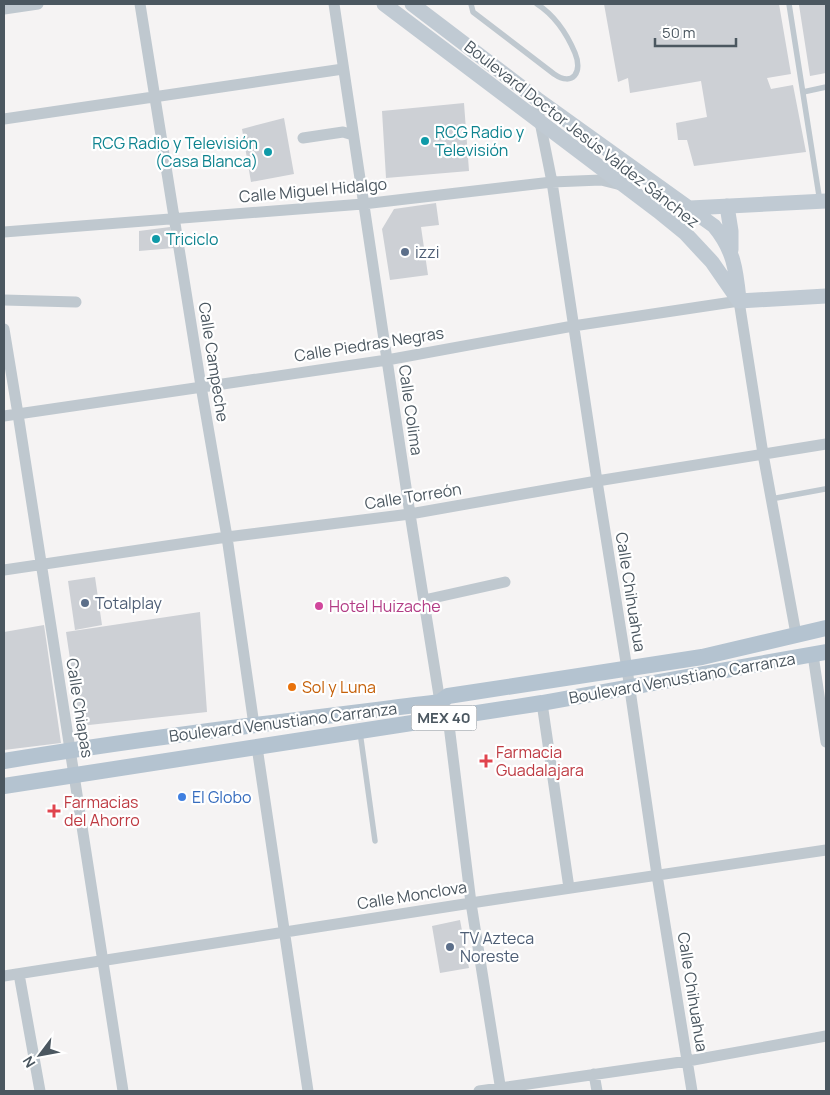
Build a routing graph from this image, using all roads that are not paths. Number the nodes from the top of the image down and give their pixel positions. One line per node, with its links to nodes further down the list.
1 (38, 4): 9 (street)
2 (140, 4): 13 (street, Calle Campeche)
3 (334, 4): 10 (street, Calle Colima)
4 (384, 4): 16 (main road, Boulevard Doctor Jesús Valdez Sánchez)
5 (414, 4): 14 (main road, Boulevard Doctor Jesús Valdez Sánchez)
6 (471, 4): 7 (lane)
7 (538, 4)
8 (789, 4): 12 (lane)
9 (4, 10)
10 (343, 69): 13 (street); 17 (street, Calle Colima)
11 (826, 86): 12 (lane)
12 (803, 92): 22 (lane)
13 (154, 96): 15 (street); 27 (street, Calle Campeche)
14 (537, 98): 16 (street, Calle Chihuahua); 21 (main road, Boulevard Doctor Jesús Valdez Sánchez)
15 (4, 119)
16 (540, 122): 19 (street, Calle Chihuahua); 20 (main road, Boulevard Doctor Jesús Valdez Sánchez)
17 (353, 135): 18 (street); 23 (street, Calle Colima)
18 (304, 138)
19 (552, 182): 20 (street, Calle Miguel Hidalgo); 23 (street, Calle Miguel Hidalgo); 34 (street, Calle Chihuahua)
20 (624, 186): 24 (main road, Boulevard Doctor Jesús Valdez Sánchez)
21 (661, 188): 24 (main road); 26 (main road, Boulevard Doctor Jesús Valdez Sánchez)
22 (823, 201): 25 (main road)
23 (363, 204): 27 (street, Calle Miguel Hidalgo); 36 (street, Calle Colima)
24 (648, 204): 32 (main road, Boulevard Doctor Jesús Valdez Sánchez)
25 (727, 206): 26 (main road); 29 (main road)
26 (690, 208): 29 (main road, Boulevard Doctor Jesús Valdez Sánchez)
27 (174, 220): 28 (street, Calle Miguel Hidalgo); 37 (street, Calle Campeche)
28 (4, 232)
29 (731, 251): 32 (main road, Boulevard Doctor Jesús Valdez Sánchez)
30 (826, 296): 32 (main road)
31 (4, 300): 33 (street)
32 (739, 301): 34 (street, Calle Piedras Negras); 41 (street)
33 (76, 302)
34 (573, 326): 36 (street, Calle Piedras Negras); 42 (street, Calle Chihuahua)
35 (4, 329): 38 (street, Calle Chiapas)
36 (387, 360): 37 (street, Calle Piedras Negras); 45 (street, Calle Colima)
37 (201, 386): 38 (street, Calle Piedras Negras); 46 (street, Calle Campeche)
38 (18, 414): 39 (street, Calle Piedras Negras); 47 (street, Calle Chiapas)
39 (4, 416)
40 (826, 444): 41 (street, Calle Torreón)
41 (763, 454): 42 (street, Calle Torreón); 44 (street)
42 (597, 481): 45 (street, Calle Torreón); 54 (street, Calle Chihuahua)
43 (825, 489): 44 (lane)
44 (771, 499): 52 (street)
45 (410, 514): 46 (street, Calle Torreón); 50 (street, Calle Colima)
46 (227, 537): 47 (street, Calle Torreón); 59 (street, Calle Campeche)
47 (41, 565): 48 (street, Calle Torreón); 63 (street, Calle Chiapas)
48 (4, 570)
49 (505, 582): 50 (street)
50 (424, 600): 56 (street, Calle Colima)
51 (826, 628): 52 (main road, Boulevard Venustiano Carranza / MEX 40)
52 (796, 634): 54 (main road, Boulevard Venustiano Carranza / MEX 40)
53 (822, 657): 55 (main road, Boulevard Venustiano Carranza / MEX 40); 61 (street)
54 (627, 669): 55 (street, Calle Chihuahua); 56 (main road, Boulevard Venustiano Carranza / MEX 40)
55 (630, 688): 57 (main road, Boulevard Venustiano Carranza / MEX 40); 69 (street, Calle Chihuahua)
56 (440, 702): 59 (main road, Boulevard Venustiano Carranza / MEX 40)
57 (542, 703): 58 (main road, Boulevard Venustiano Carranza / MEX 40); 70 (street)
58 (448, 717): 60 (main road, Boulevard Venustiano Carranza / MEX 40); 71 (street)
59 (254, 725): 63 (main road, Boulevard Venustiano Carranza / MEX 40)
60 (360, 732): 62 (main road, Boulevard Venustiano Carranza / MEX 40); 67 (lane)
61 (826, 742)
62 (257, 747): 65 (main road, Boulevard Venustiano Carranza / MEX 40); 72 (street)
63 (70, 750): 64 (main road, Boulevard Venustiano Carranza / MEX 40); 65 (street, Calle Chiapas)
64 (4, 762)
65 (74, 775): 66 (main road, Boulevard Venustiano Carranza / MEX 40); 73 (street, Calle Chiapas)
66 (4, 786)
67 (375, 841)
68 (826, 850): 69 (street, Calle Monclova)
69 (657, 875): 70 (street, Calle Monclova); 77 (street, Calle Chihuahua)
70 (569, 888): 71 (street, Calle Monclova)
71 (471, 903): 72 (street, Calle Monclova); 79 (street)
72 (284, 932): 73 (street, Calle Monclova); 82 (street)
73 (102, 961): 74 (street, Calle Monclova); 81 (street, Calle Chiapas)
74 (19, 974): 75 (street, Calle Monclova); 80 (street)
75 (4, 976)
76 (826, 1036): 77 (street)
77 (688, 1061): 78 (street); 85 (street, Calle Chihuahua)
78 (594, 1074): 79 (street); 84 (street)
79 (500, 1090): 83 (street)
80 (40, 1091)
81 (123, 1091)
82 (308, 1091)
83 (479, 1091)
84 (597, 1091)
85 (692, 1091)

